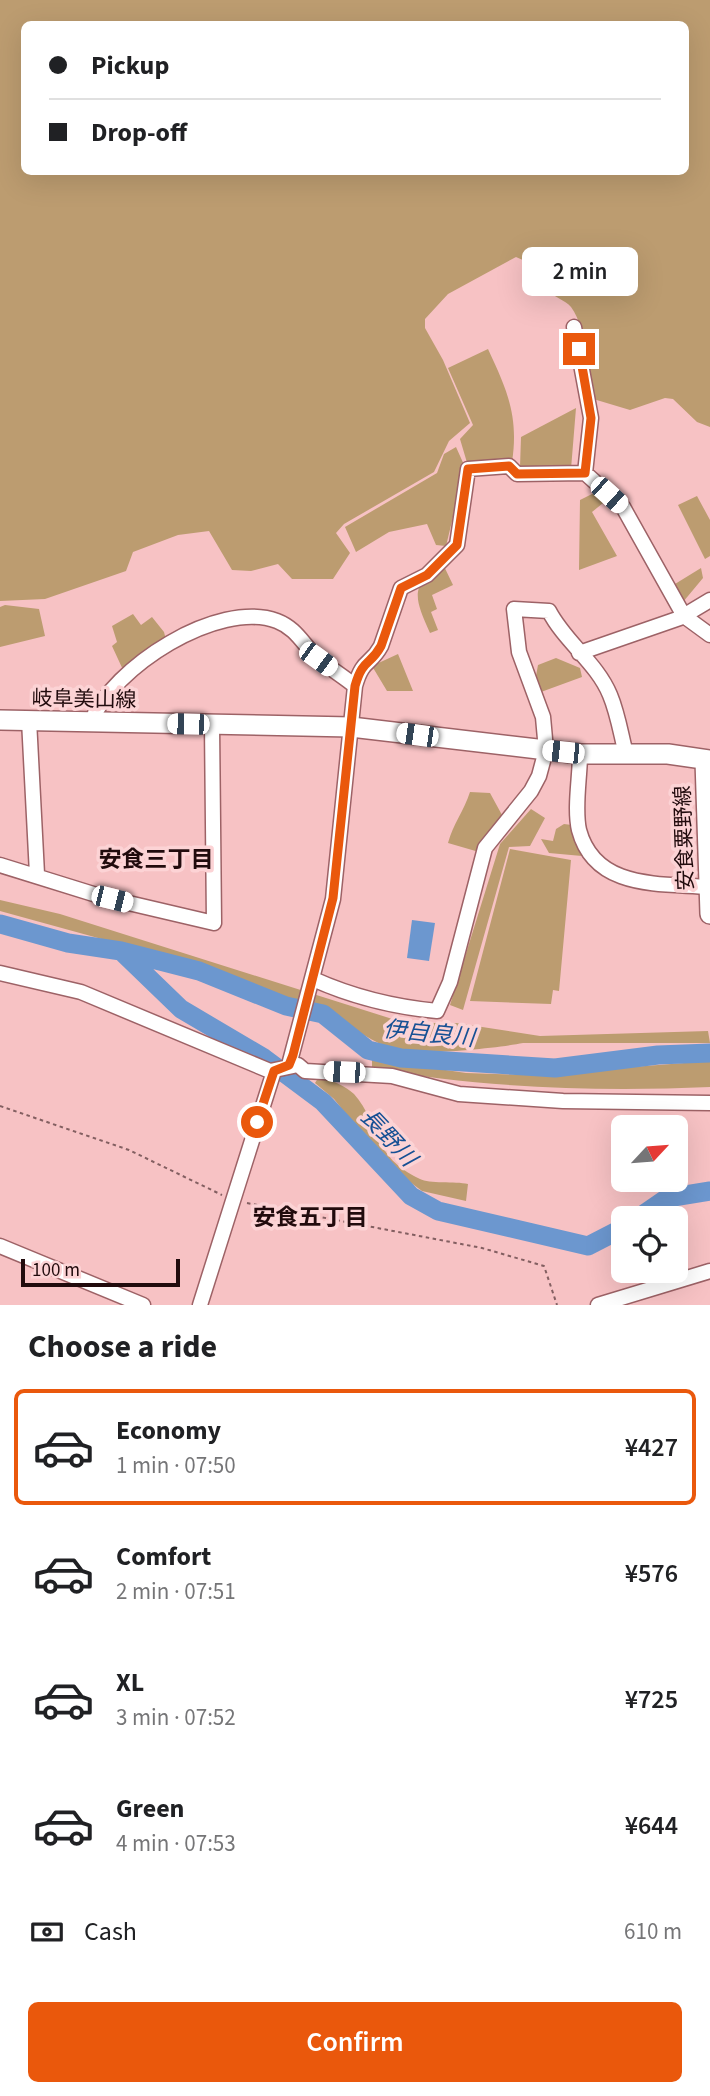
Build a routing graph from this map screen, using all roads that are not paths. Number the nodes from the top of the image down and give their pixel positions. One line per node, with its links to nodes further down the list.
1 (574, 327): 2 (street)
2 (585, 473): 4 (street); 7 (street)
3 (710, 600): 4 (street)
4 (684, 616): 5 (street); 6 (street)
5 (710, 635)
6 (579, 653): 13 (street); 15 (street)
7 (355, 686): 10 (street); 12 (street)
8 (0, 720): 9 (main road, 岐阜美山線)
9 (29, 720): 10 (main road, 岐阜美山線); 18 (street)
10 (91, 722): 11 (main road, 岐阜美山線)
11 (212, 725): 12 (main road, 岐阜美山線); 18 (street)
12 (351, 727): 13 (main road, 岐阜美山線); 22 (street)
13 (545, 750): 14 (main road, 岐阜美山線); 22 (street)
14 (580, 754): 15 (main road, 岐阜美山線); 19 (street)
15 (626, 754): 16 (main road, 岐阜美山線)
16 (707, 761): 19 (main road, 安食粟野線)
17 (0, 865): 18 (street)
18 (37, 874)
19 (708, 887): 20 (main road, 安食粟野線)
20 (710, 914)
21 (0, 973): 24 (street)
22 (312, 982): 23 (street)
23 (291, 1060): 24 (street); 25 (street)
24 (274, 1071): 29 (street)
25 (710, 1103)
26 (0, 1246): 28 (street)
27 (710, 1271): 30 (street)
28 (143, 1305)
29 (200, 1305)
30 (598, 1305)

